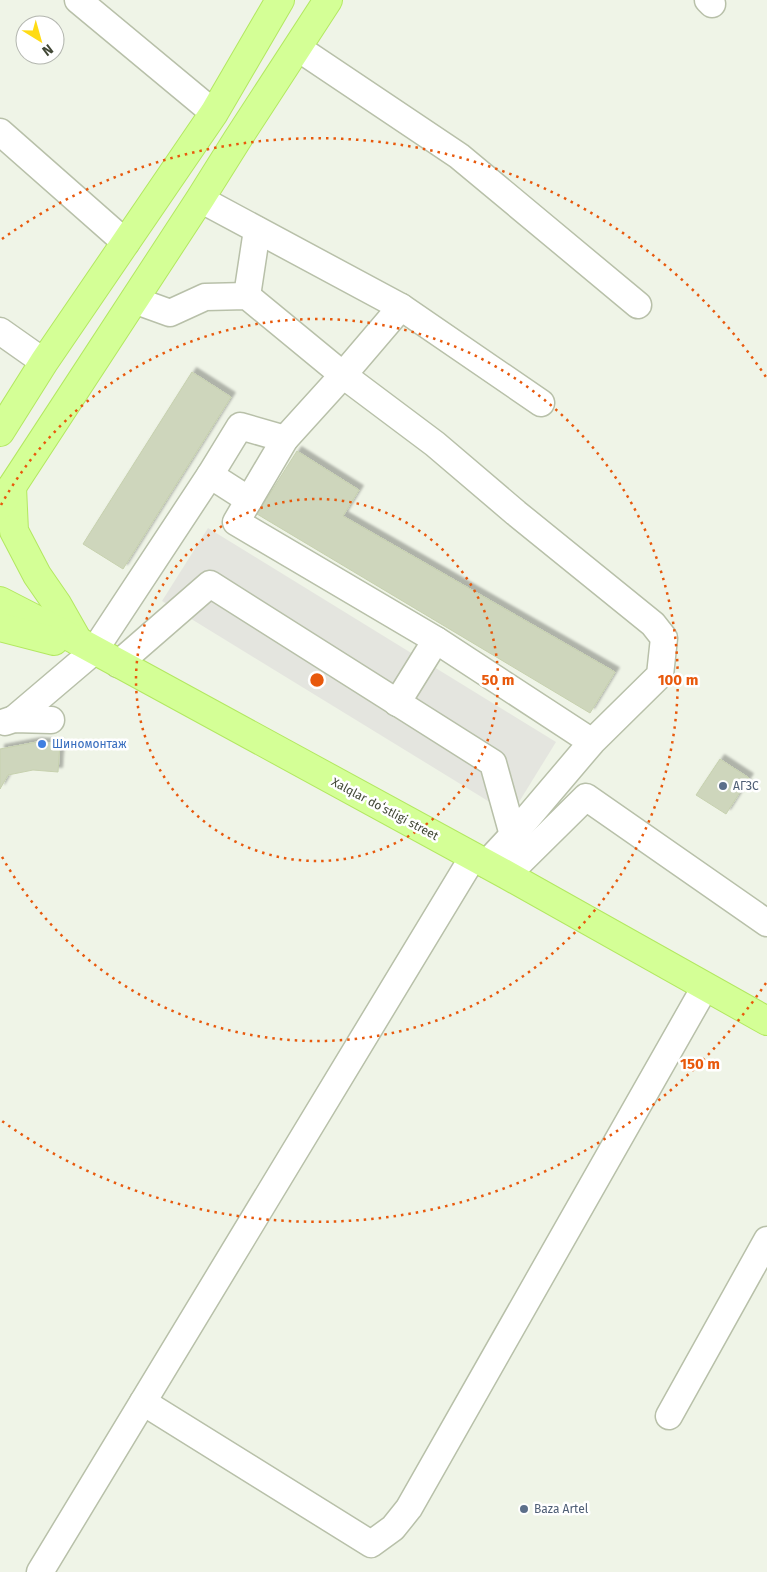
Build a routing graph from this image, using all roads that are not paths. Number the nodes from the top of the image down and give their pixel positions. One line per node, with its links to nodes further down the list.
1 (78, 0): 5 (street)
2 (280, 0): 5 (main road)
3 (328, 0): 4 (main road)
4 (298, 48): 7 (main road); 12 (street)
5 (214, 113): 9 (main road)
6 (0, 132): 9 (street)
7 (200, 199): 8 (street); 11 (main road)
8 (257, 230): 10 (street); 13 (street)
9 (126, 243): 15 (main road)
10 (247, 296): 11 (street); 16 (street)
11 (134, 300): 21 (main road)
12 (638, 305)
13 (401, 308): 16 (street); 17 (street)
14 (0, 331): 15 (street)
15 (44, 362): 18 (main road)
16 (343, 375): 19 (street); 31 (street)
17 (541, 403)
18 (0, 432)
19 (284, 439): 20 (street); 22 (street)
20 (210, 475): 22 (street); 26 (street)
21 (6, 496): 26 (main road)
22 (249, 500): 25 (street)
23 (0, 601): 26 (main road, Xalqlar doʻstligi street)
24 (0, 627): 26 (main road)
25 (436, 640): 28 (street); 31 (street)
26 (86, 646): 27 (main road, Xalqlar doʻstligi street); 30 (street)
27 (118, 664): 28 (street); 33 (main road, Xalqlar doʻstligi street)
28 (398, 703): 32 (street)
29 (51, 720): 30 (street)
30 (7, 721)
31 (592, 742): 32 (street)
32 (513, 836): 33 (street)
33 (489, 865): 34 (street); 35 (main road, Xalqlar doʻstligi street); 38 (street)
34 (767, 923)
35 (705, 987): 36 (main road, Xalqlar doʻstligi street); 38 (street)
36 (767, 1022)
37 (767, 1240): 39 (street)
38 (143, 1402): 40 (street)
39 (669, 1416)
40 (40, 1572)

